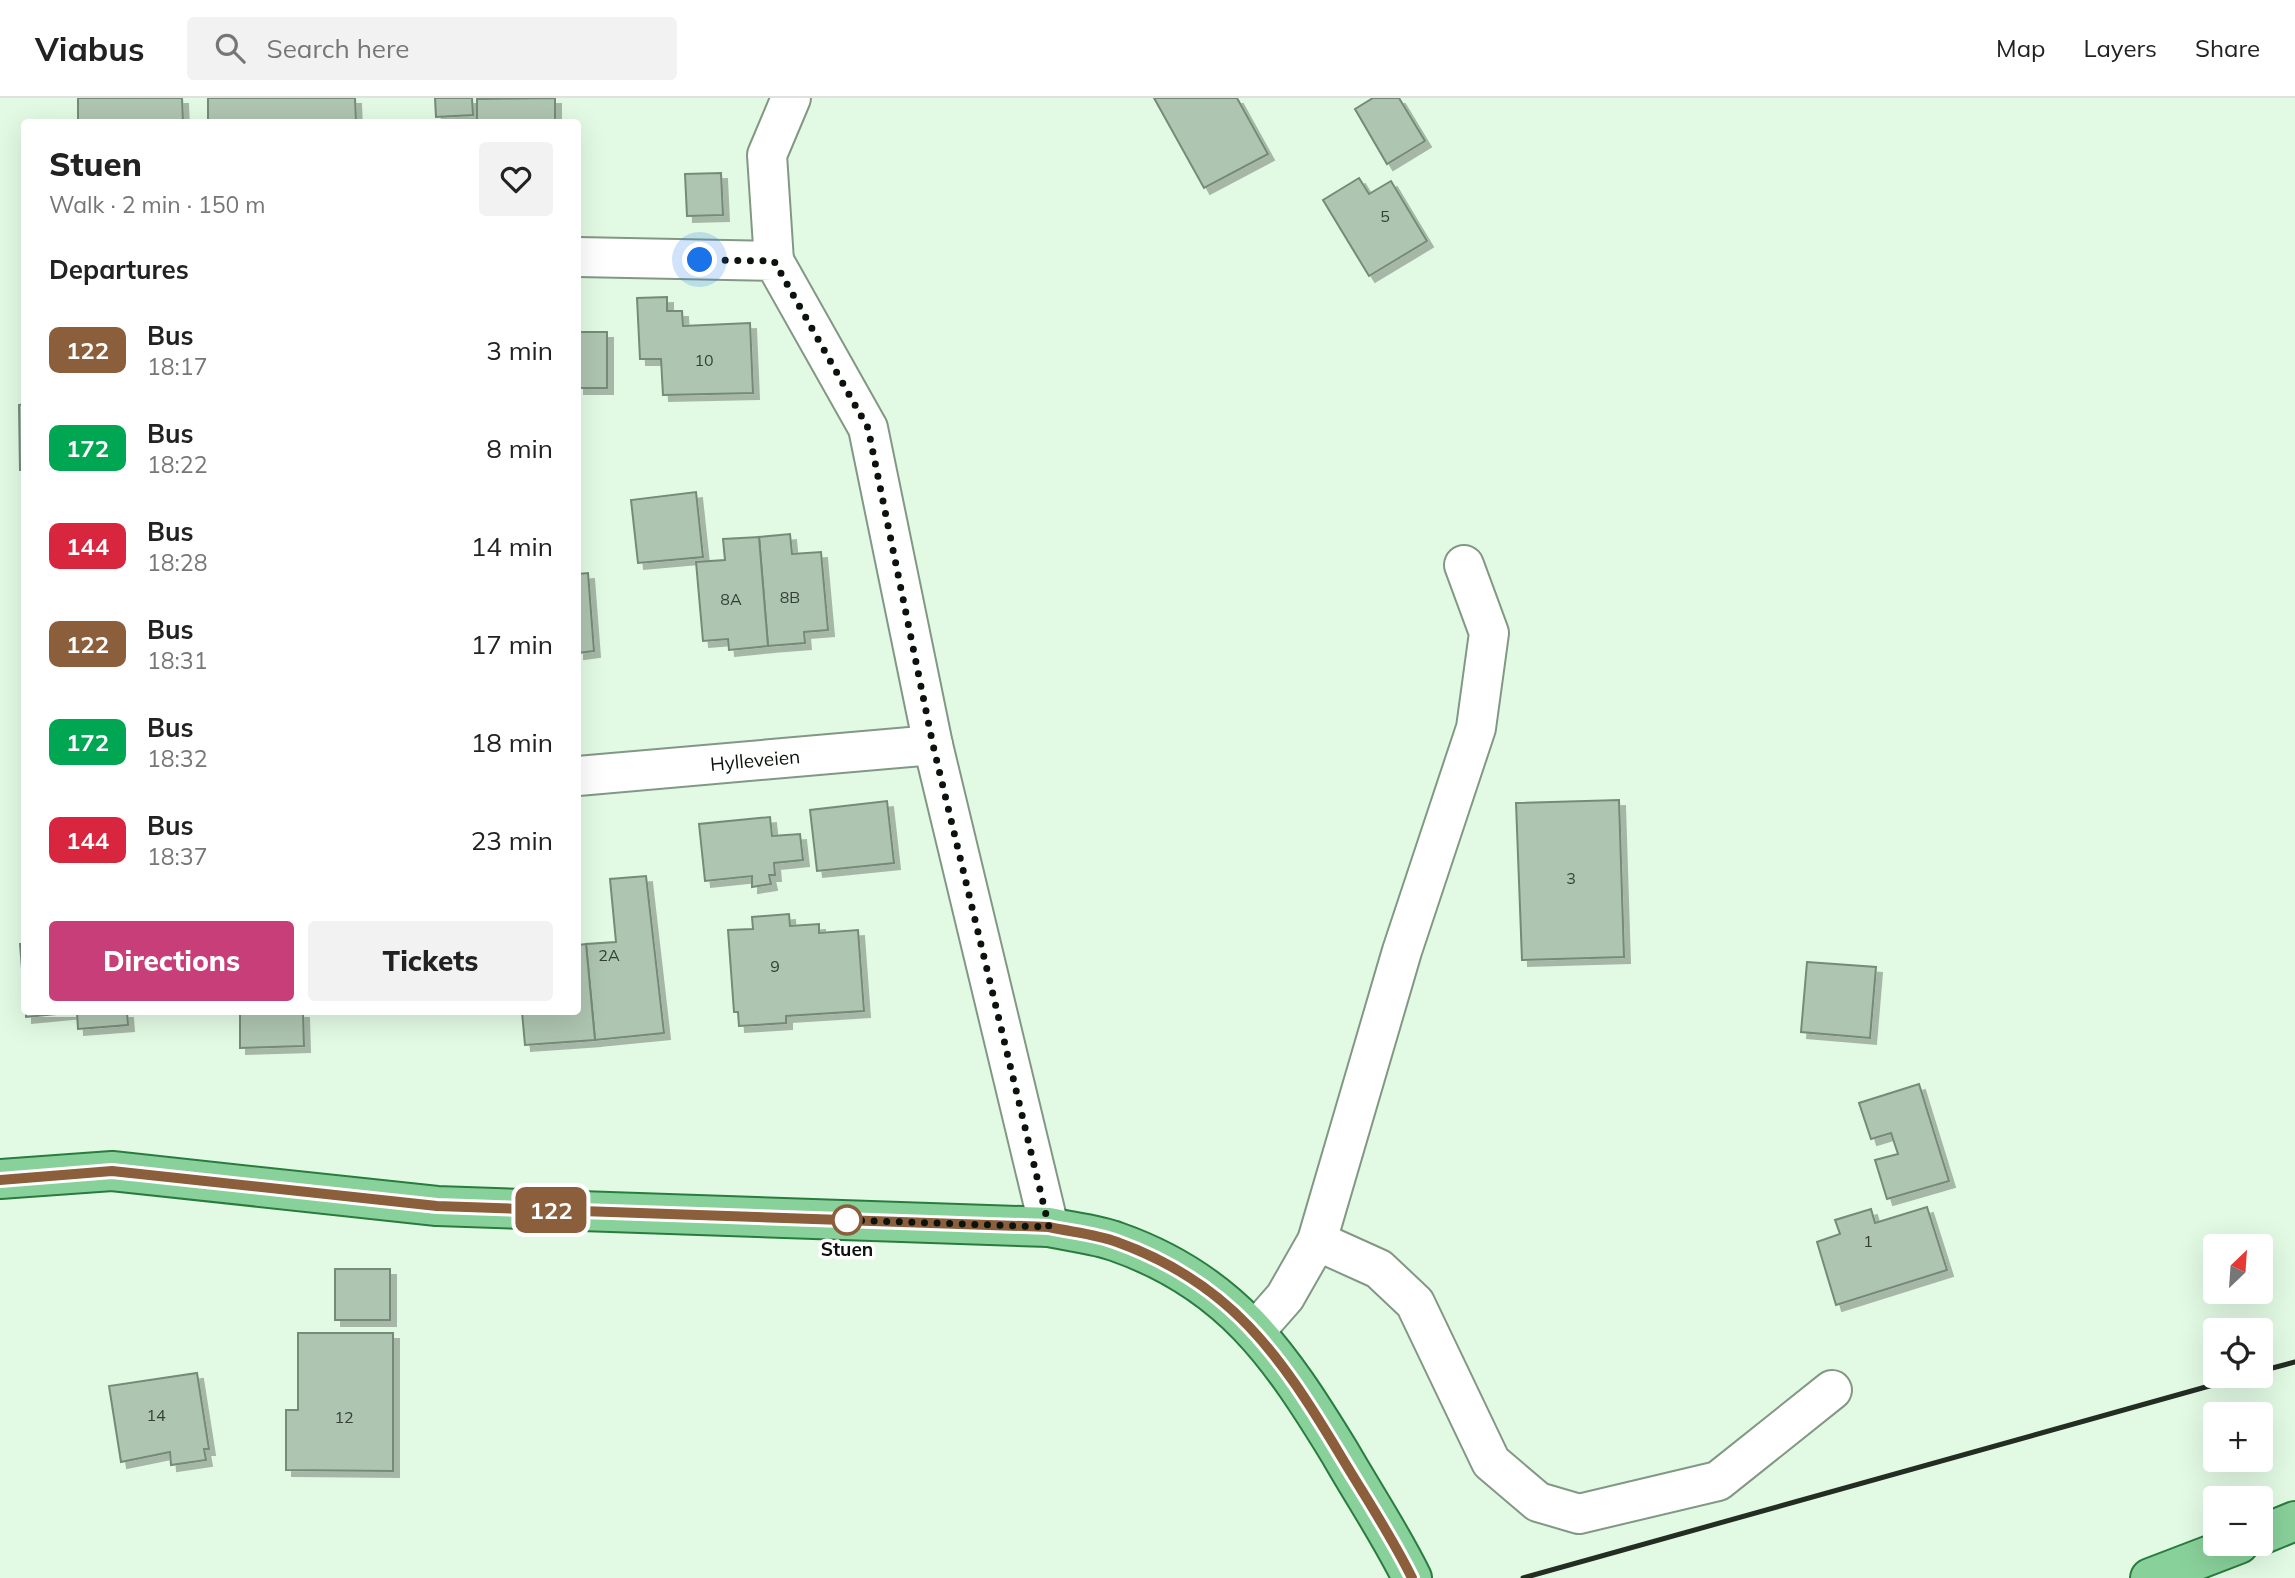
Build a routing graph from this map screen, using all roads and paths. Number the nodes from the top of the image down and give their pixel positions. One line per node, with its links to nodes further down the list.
1 (791, 98): 3 (street)
2 (581, 257): 3 (street)
3 (774, 261): 5 (street)
4 (1464, 565): 9 (street)
5 (933, 745): 6 (street, Hylleveien); 8 (street)
6 (581, 776)
7 (0, 1180): 8 (main road)
8 (1049, 1227): 10 (main road)
9 (1317, 1241): 10 (street); 11 (street)
10 (1256, 1330): 15 (main road)
11 (1832, 1390)
12 (2295, 1521): 13 (main road)
13 (2273, 1530)
14 (2208, 1556): 16 (main road)
15 (1412, 1578)
16 (2150, 1578)

